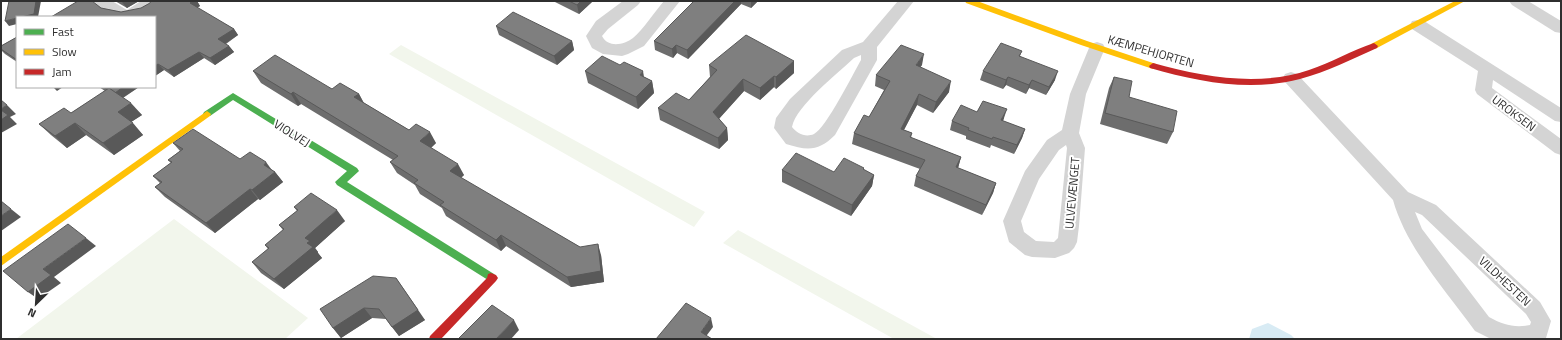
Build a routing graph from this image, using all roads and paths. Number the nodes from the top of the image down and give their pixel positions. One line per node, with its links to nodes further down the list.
1 (101, 1): 9 (street)
2 (152, 1): 10 (street)
3 (633, 1): 4 (street)
4 (672, 1)
5 (906, 1): 13 (street)
6 (969, 1): 14 (street, KÆMPEHJORTEN)
7 (1461, 1): 11 (street, KÆMPEHJORTEN)
8 (1517, 1): 12 (street)
9 (125, 16)
10 (129, 16)
11 (1418, 25): 15 (street, UROKSEN); 16 (street, KÆMPEHJORTEN)
12 (1561, 28)
13 (869, 46): 13 (street)
14 (1098, 48): 16 (street, KÆMPEHJORTEN); 18 (street, ULVEVÆNGET)
15 (1486, 69): 17 (street, UROKSEN); 19 (street, UROKSEN)
16 (1291, 78): 20 (street, VILDHESTEN)
17 (1561, 116)
18 (1070, 133): 18 (street, ULVEVÆNGET)
19 (1561, 148)
20 (1401, 197): 20 (street, VILDHESTEN)
21 (1, 262): 22 (street, VIOLVEJ)
22 (434, 339)

